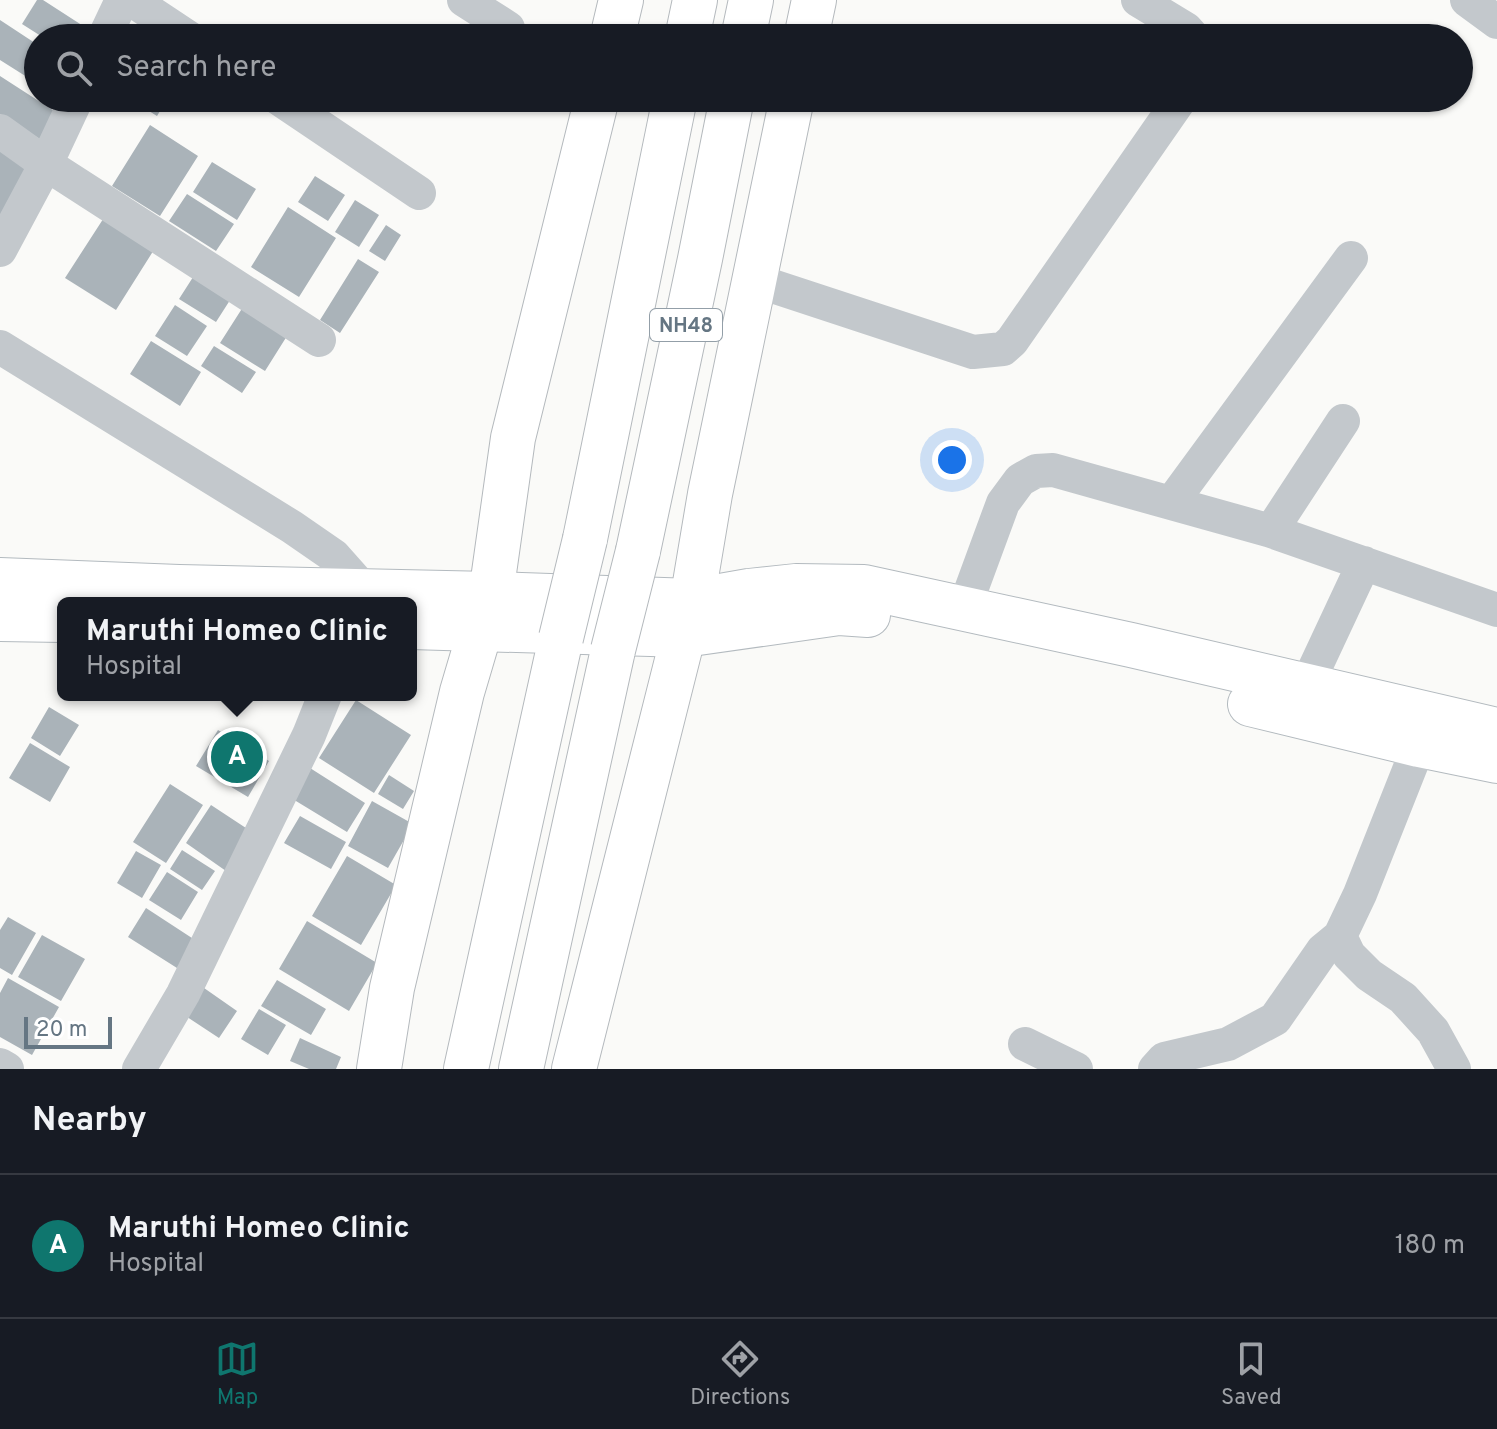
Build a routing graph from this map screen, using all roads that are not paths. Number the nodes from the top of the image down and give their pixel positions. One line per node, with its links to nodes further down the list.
1 (122, 0): 11 (street)
2 (132, 0): 12 (street)
3 (464, 0): 13 (street)
4 (621, 0): 14 (main road)
5 (695, 0): 15 (main road)
6 (751, 0): 16 (main road)
7 (814, 0): 17 (main road)
8 (1138, 0): 18 (street)
9 (1467, 0): 10 (street)
10 (1497, 22)
11 (111, 24)
12 (168, 24)
13 (502, 24)
14 (615, 24)
15 (690, 24)
16 (746, 24)
17 (809, 24)
18 (1178, 24)
19 (70, 112): 27 (street)
20 (299, 112): 28 (street)
21 (594, 112): 45 (main road)
22 (672, 112): 61 (main road, NH48, bridge)
23 (729, 112): 62 (main road, NH48, bridge)
24 (789, 112): 31 (main road)
25 (1171, 112): 31 (street)
26 (0, 131): 27 (street)
27 (46, 164): 29 (street); 32 (street)
28 (419, 193)
29 (0, 250)
30 (1351, 258): 35 (street)
31 (754, 280): 46 (main road)
32 (319, 340)
33 (0, 347): 40 (street)
34 (1343, 421): 36 (street)
35 (1172, 502): 36 (street); 43 (street)
36 (1271, 531): 37 (street)
37 (1364, 563): 44 (street); 50 (street)
38 (0, 580): 39 (main road)
39 (344, 597)
40 (363, 597)
41 (417, 604): 45 (main road)
42 (896, 606): 43 (main road); 46 (main road); 52 (main road)
43 (964, 609): 50 (main road)
44 (1497, 610)
45 (485, 612): 46 (main road); 49 (main road); 60 (main road)
46 (688, 618): 63 (main road)
47 (0, 619): 48 (main road)
48 (57, 620)
49 (417, 626)
50 (1306, 687): 52 (main road)
51 (323, 701): 59 (street)
52 (1425, 729): 53 (main road); 54 (main road); 55 (street)
53 (1497, 730)
54 (1497, 761)
55 (1340, 936): 65 (street); 66 (street)
56 (1025, 1044): 64 (street)
57 (0, 1065): 58 (street)
58 (7, 1069)
59 (139, 1069)
60 (379, 1069)
61 (466, 1069)
62 (521, 1069)
63 (574, 1069)
64 (1076, 1069)
65 (1155, 1069)
66 (1454, 1069)

